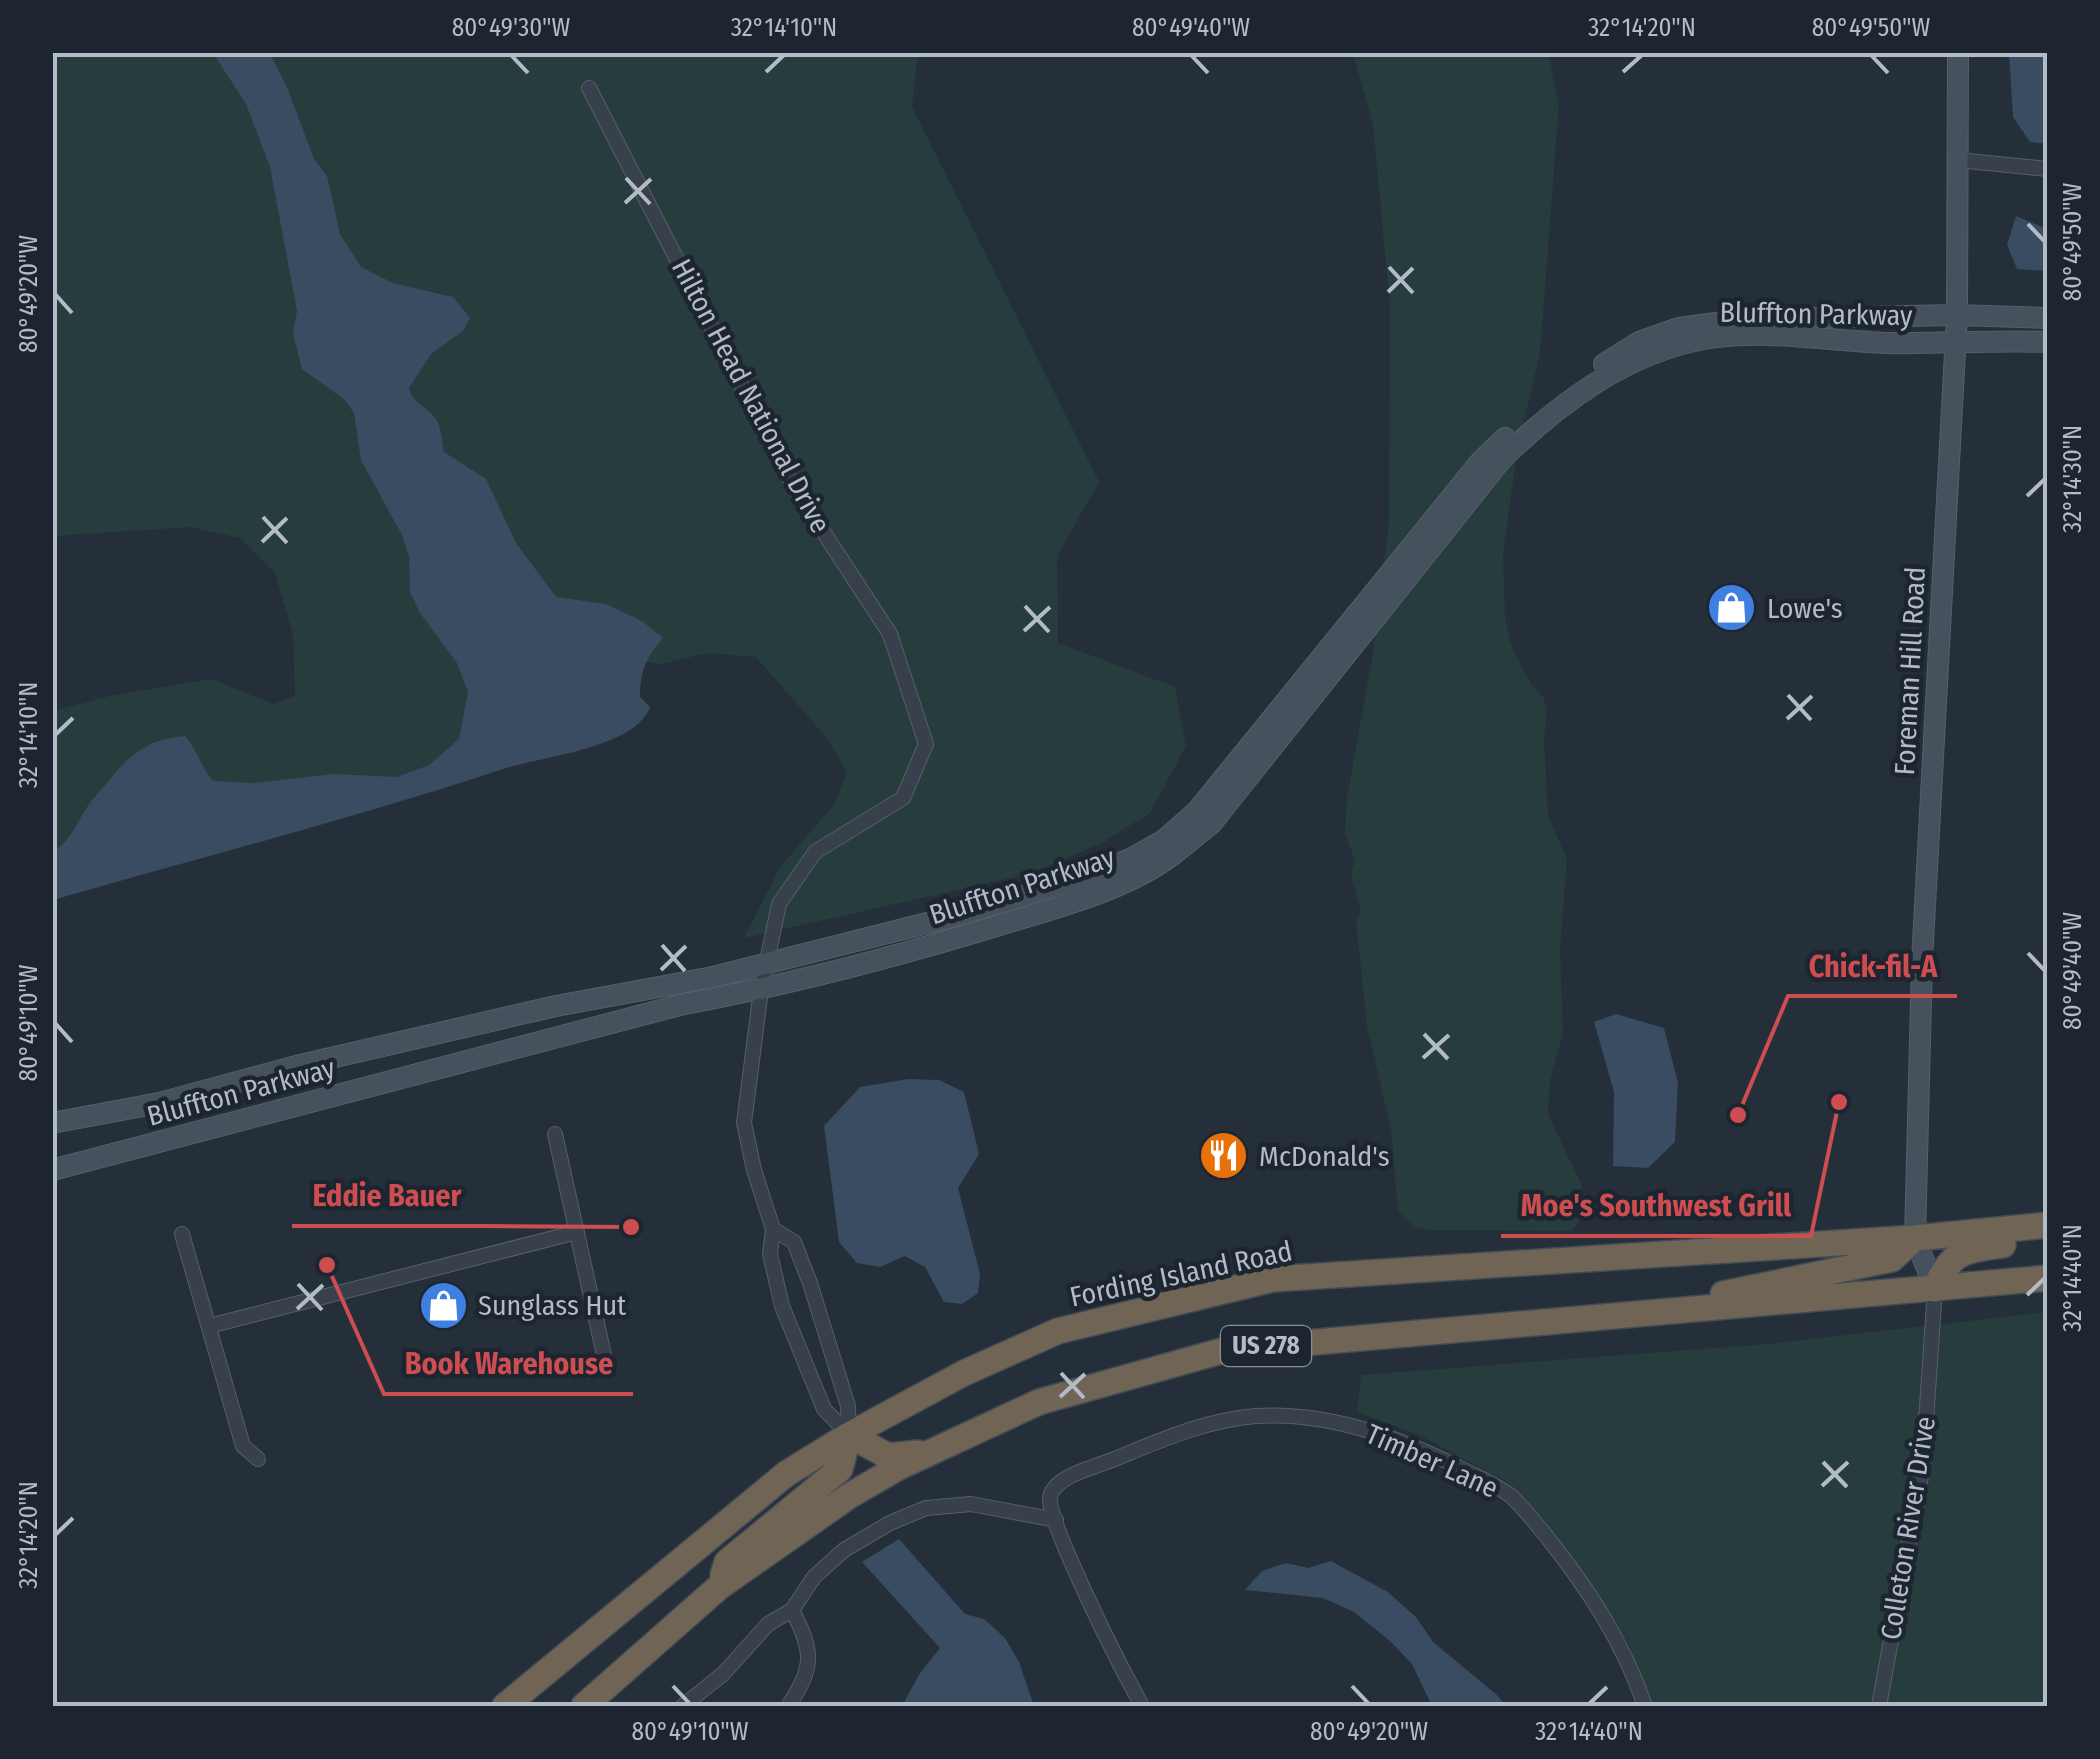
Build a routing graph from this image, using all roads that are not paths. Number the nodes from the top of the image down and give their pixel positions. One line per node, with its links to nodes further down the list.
1 (1958, 52): 3 (main road, Foreman Hill Road)
2 (588, 88): 9 (street, Hilton Head National Drive)
3 (1958, 160): 4 (street); 5 (main road, Foreman Hill Road)
4 (2048, 169)
5 (1958, 315): 6 (main road, Bluffton Parkway); 8 (main road, Foreman Hill Road); 9 (main road, Bluffton Parkway)
6 (2048, 318)
7 (2048, 342): 8 (main road, Bluffton Parkway)
8 (1956, 345): 10 (main road, Bluffton Parkway); 18 (main road, Foreman Hill Road)
9 (766, 963): 10 (street, Hilton Head National Drive); 11 (main road, Bluffton Parkway)
10 (762, 990): 13 (main road, Bluffton Parkway); 15 (street, Hilton Head National Drive)
11 (52, 1123)
12 (555, 1134): 16 (street)
13 (52, 1170)
14 (2048, 1226): 18 (highway, Fording Island Road / US 278)
15 (773, 1229): 24 (street, Hilton Head National Drive); 25 (street, Hilton Head National Drive)
16 (576, 1232): 23 (street); 26 (street)
17 (182, 1234): 23 (street)
18 (1915, 1238): 21 (main road, Foreman Hill Road); 22 (highway); 27 (highway, Fording Island Road / US 278)
19 (2048, 1238): 21 (highway)
20 (2048, 1278): 21 (highway, US 278)
21 (1935, 1288): 22 (highway, US 278); 39 (street, Colleton River Drive)
22 (1611, 1318): 28 (highway, US 278)
23 (209, 1326): 29 (street)
24 (829, 1348): 25 (street); 27 (street, Hilton Head National Drive)
25 (802, 1355): 27 (street, Hilton Head National Drive)
26 (589, 1371)
27 (849, 1435): 28 (highway); 31 (highway); 33 (highway, Fording Island Road / US 278)
28 (934, 1450): 31 (highway, US 278)
29 (258, 1459)
30 (1056, 1520): 32 (street); 37 (street); 38 (street, Timber Lane)
31 (718, 1587): 34 (highway, US 278)
32 (792, 1610): 35 (street); 36 (street)
33 (504, 1706)
34 (584, 1706)
35 (683, 1706)
36 (788, 1706)
37 (1142, 1706)
38 (1645, 1706)
39 (1878, 1706)

